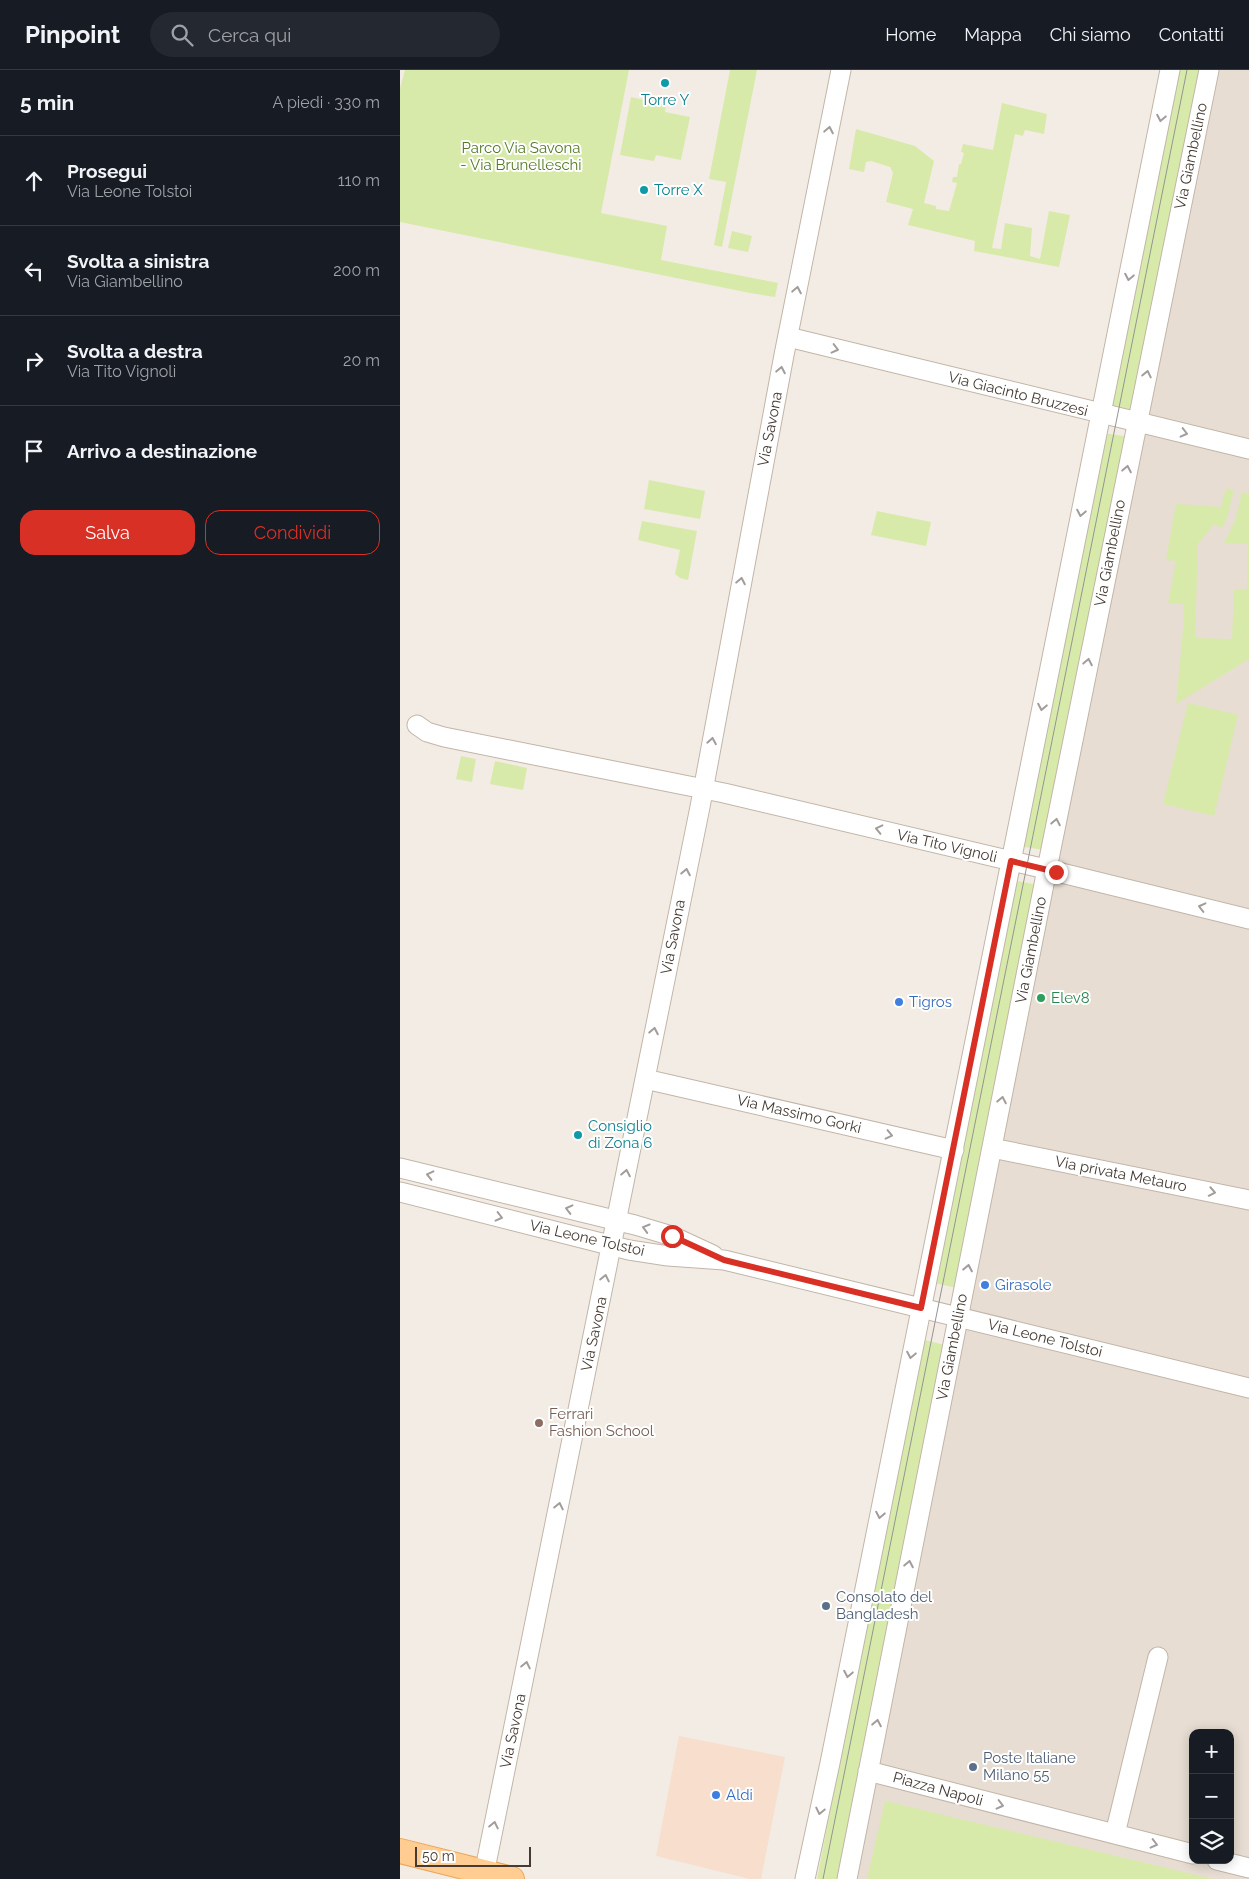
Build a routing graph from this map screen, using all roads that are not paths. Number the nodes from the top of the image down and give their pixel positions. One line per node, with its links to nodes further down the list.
1 (841, 70): 4 (street, Via Savona, one-way to 1)
2 (1170, 70): 5 (street, one-way to 5)
3 (1209, 70): 6 (street, Via Giambellino, one-way to 3)
4 (788, 337): 5 (street, Via Giacinto Bruzzesi, one-way to 5); 9 (street, Via Savona, one-way to 4)
5 (1101, 414): 6 (street, Via Giacinto Bruzzesi); 10 (street, one-way to 10)
6 (1137, 422): 7 (street, Via Giacinto Bruzzesi, one-way to 7); 11 (street, Via Giambellino, one-way to 6)
7 (1249, 449)
8 (417, 725): 9 (street)
9 (702, 789): 10 (street, Via Tito Vignoli, one-way to 9); 13 (street, Via Savona, one-way to 9)
10 (1011, 861): 11 (street, Via Tito Vignoli); 15 (street)
11 (1047, 869): 12 (street, Via Tito Vignoli, one-way to 11); 14 (street, Via Giambellino, one-way to 11)
12 (1249, 919)
13 (645, 1079): 15 (street, Via Massimo Gorki, one-way to 15); 21 (street, Via Savona, one-way to 13)
14 (992, 1148): 19 (street, Via privata Metauro, one-way to 19); 25 (street, Via Giambellino, one-way to 14)
15 (954, 1150): 24 (street)
16 (400, 1168): 17 (street, Via Leone Tolstoi, one-way to 16)
17 (460, 1182): 20 (street); 21 (street, Via Leone Tolstoi, one-way to 17)
18 (400, 1192): 20 (street, Via Leone Tolstoi)
19 (1249, 1200)
20 (451, 1205): 22 (street, Via Leone Tolstoi, one-way to 22)
21 (616, 1221): 22 (street, Via Savona); 23 (street, Via Leone Tolstoi, one-way to 21)
22 (612, 1246): 23 (street, Via Leone Tolstoi); 34 (street, Via Savona, one-way to 22)
23 (724, 1260): 24 (street, Via Leone Tolstoi)
24 (921, 1308): 25 (street, Via Leone Tolstoi); 36 (street, one-way to 36)
25 (958, 1316): 26 (street, Via Leone Tolstoi); 28 (street, Via Giambellino, one-way to 25)
26 (1249, 1388)
27 (1158, 1657): 29 (street)
28 (868, 1771): 29 (street, Piazza Napoli, one-way to 29); 37 (street)
29 (1116, 1834): 31 (street, Piazza Napoli, one-way to 31)
30 (400, 1850): 34 (main road)
31 (1189, 1853)
32 (1233, 1864): 33 (street)
33 (1249, 1868)
34 (484, 1876): 35 (main road)
35 (512, 1879)
36 (805, 1879)
37 (847, 1879)

